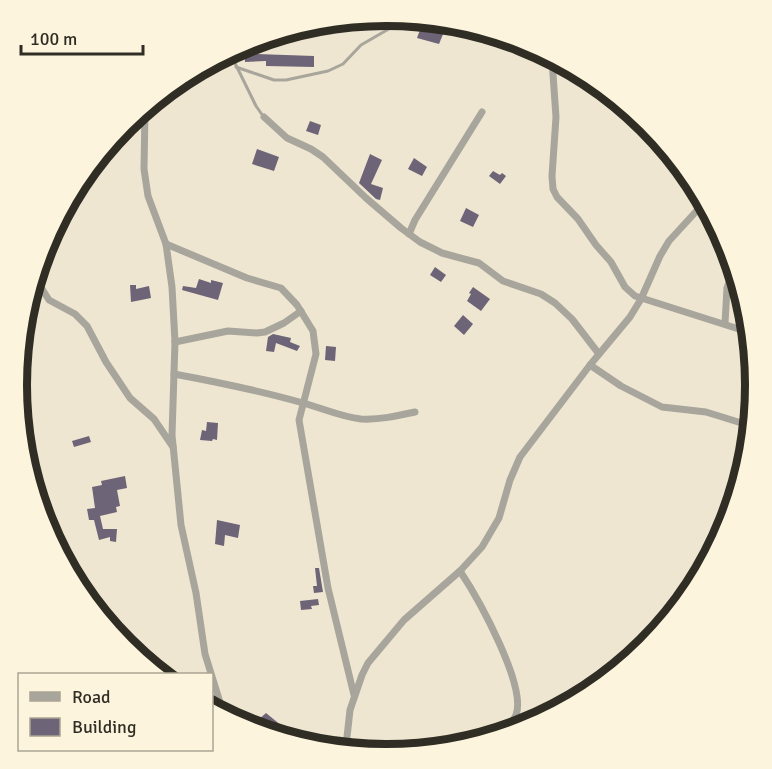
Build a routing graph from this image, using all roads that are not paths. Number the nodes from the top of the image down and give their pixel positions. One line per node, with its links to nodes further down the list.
1 (394, 26): 3 (lane)
2 (233, 60): 3 (lane)
3 (236, 67): 6 (lane)
4 (552, 67): 13 (street)
5 (482, 112): 9 (street)
6 (264, 117): 9 (street)
7 (144, 120): 10 (street)
8 (699, 208): 13 (street)
9 (409, 234): 18 (street)
10 (166, 244): 14 (street); 17 (street)
11 (730, 282): 15 (street)
12 (41, 287): 24 (street)
13 (641, 299): 15 (street); 18 (street)
14 (301, 311): 17 (street); 21 (street)
15 (725, 323): 16 (street)
16 (741, 329)
17 (175, 342): 20 (street)
18 (599, 354): 19 (street)
19 (590, 365): 23 (street); 25 (street)
20 (174, 374): 21 (street); 24 (street)
21 (303, 403): 22 (street); 28 (street)
22 (415, 412)
23 (743, 424)
24 (173, 447): 26 (street)
25 (460, 571): 28 (street); 30 (street)
26 (211, 673)
27 (213, 679): 29 (street)
28 (354, 695): 31 (street)
29 (220, 702)
30 (513, 720)
31 (346, 741)

